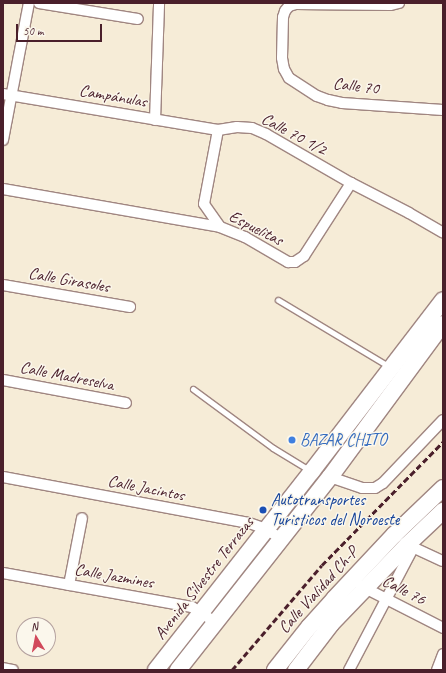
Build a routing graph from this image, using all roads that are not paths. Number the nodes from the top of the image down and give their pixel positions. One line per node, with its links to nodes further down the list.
1 (29, 3): 6 (street)
2 (39, 3): 5 (street)
3 (159, 3): 8 (street)
4 (399, 3): 7 (street, Calle 70)
5 (138, 19)
6 (7, 95): 8 (street, Campánulas); 10 (street)
7 (443, 110)
8 (155, 120): 9 (street, Campánulas)
9 (218, 130): 11 (street, Calle 70 1/2); 13 (street)
10 (3, 140)
11 (351, 183): 13 (street, Espuelitas); 14 (street)
12 (3, 189): 13 (street, Espuelitas)
13 (220, 227)
14 (443, 233)
15 (3, 285): 18 (street, Calle Girasoles)
16 (278, 300): 20 (lane)
17 (443, 300): 20 (main road, Avenida Silvestre Terrazas)
18 (130, 307)
19 (443, 324): 27 (main road)
20 (391, 367): 25 (main road, Avenida Silvestre Terrazas)
21 (3, 380): 23 (street, Calle Madreselva)
22 (193, 389): 25 (lane)
23 (126, 403)
24 (443, 420): 27 (street)
25 (312, 471): 31 (main road, Avenida Silvestre Terrazas)
26 (3, 477): 31 (street, Calle Jacintos)
27 (330, 477): 33 (main road)
28 (443, 488): 32 (main road, Calle Vialidad Ch-P)
29 (443, 511): 34 (main road, Calle Vialidad Ch-P)
30 (82, 518): 38 (street)
31 (266, 529): 33 (street, Calle Jacintos); 41 (main road, Avenida Silvestre Terrazas)
32 (394, 535): 34 (street); 37 (main road, Calle Vialidad Ch-P)
33 (280, 538): 42 (main road)
34 (410, 546): 35 (street); 39 (main road, Calle Vialidad Ch-P); 40 (street)
35 (443, 561)
36 (3, 572): 38 (street, Calle Jazmines)
37 (351, 580): 39 (street, Calle 76); 49 (main road, Calle Vialidad Ch-P)
38 (69, 585): 41 (street, Calle Jazmines)
39 (366, 588): 40 (street, Calle 76); 50 (main road, Calle Vialidad Ch-P)
40 (386, 598): 43 (street, Calle 76); 51 (street)
41 (202, 612): 42 (street, Calle Jazmines); 47 (main road, Avenida Silvestre Terrazas)
42 (215, 622): 48 (main road)
43 (443, 628)
44 (443, 654): 52 (street)
45 (3, 668): 46 (street)
46 (13, 670)
47 (156, 670)
48 (178, 670)
49 (275, 670)
50 (296, 670)
51 (349, 670)
52 (436, 670)

